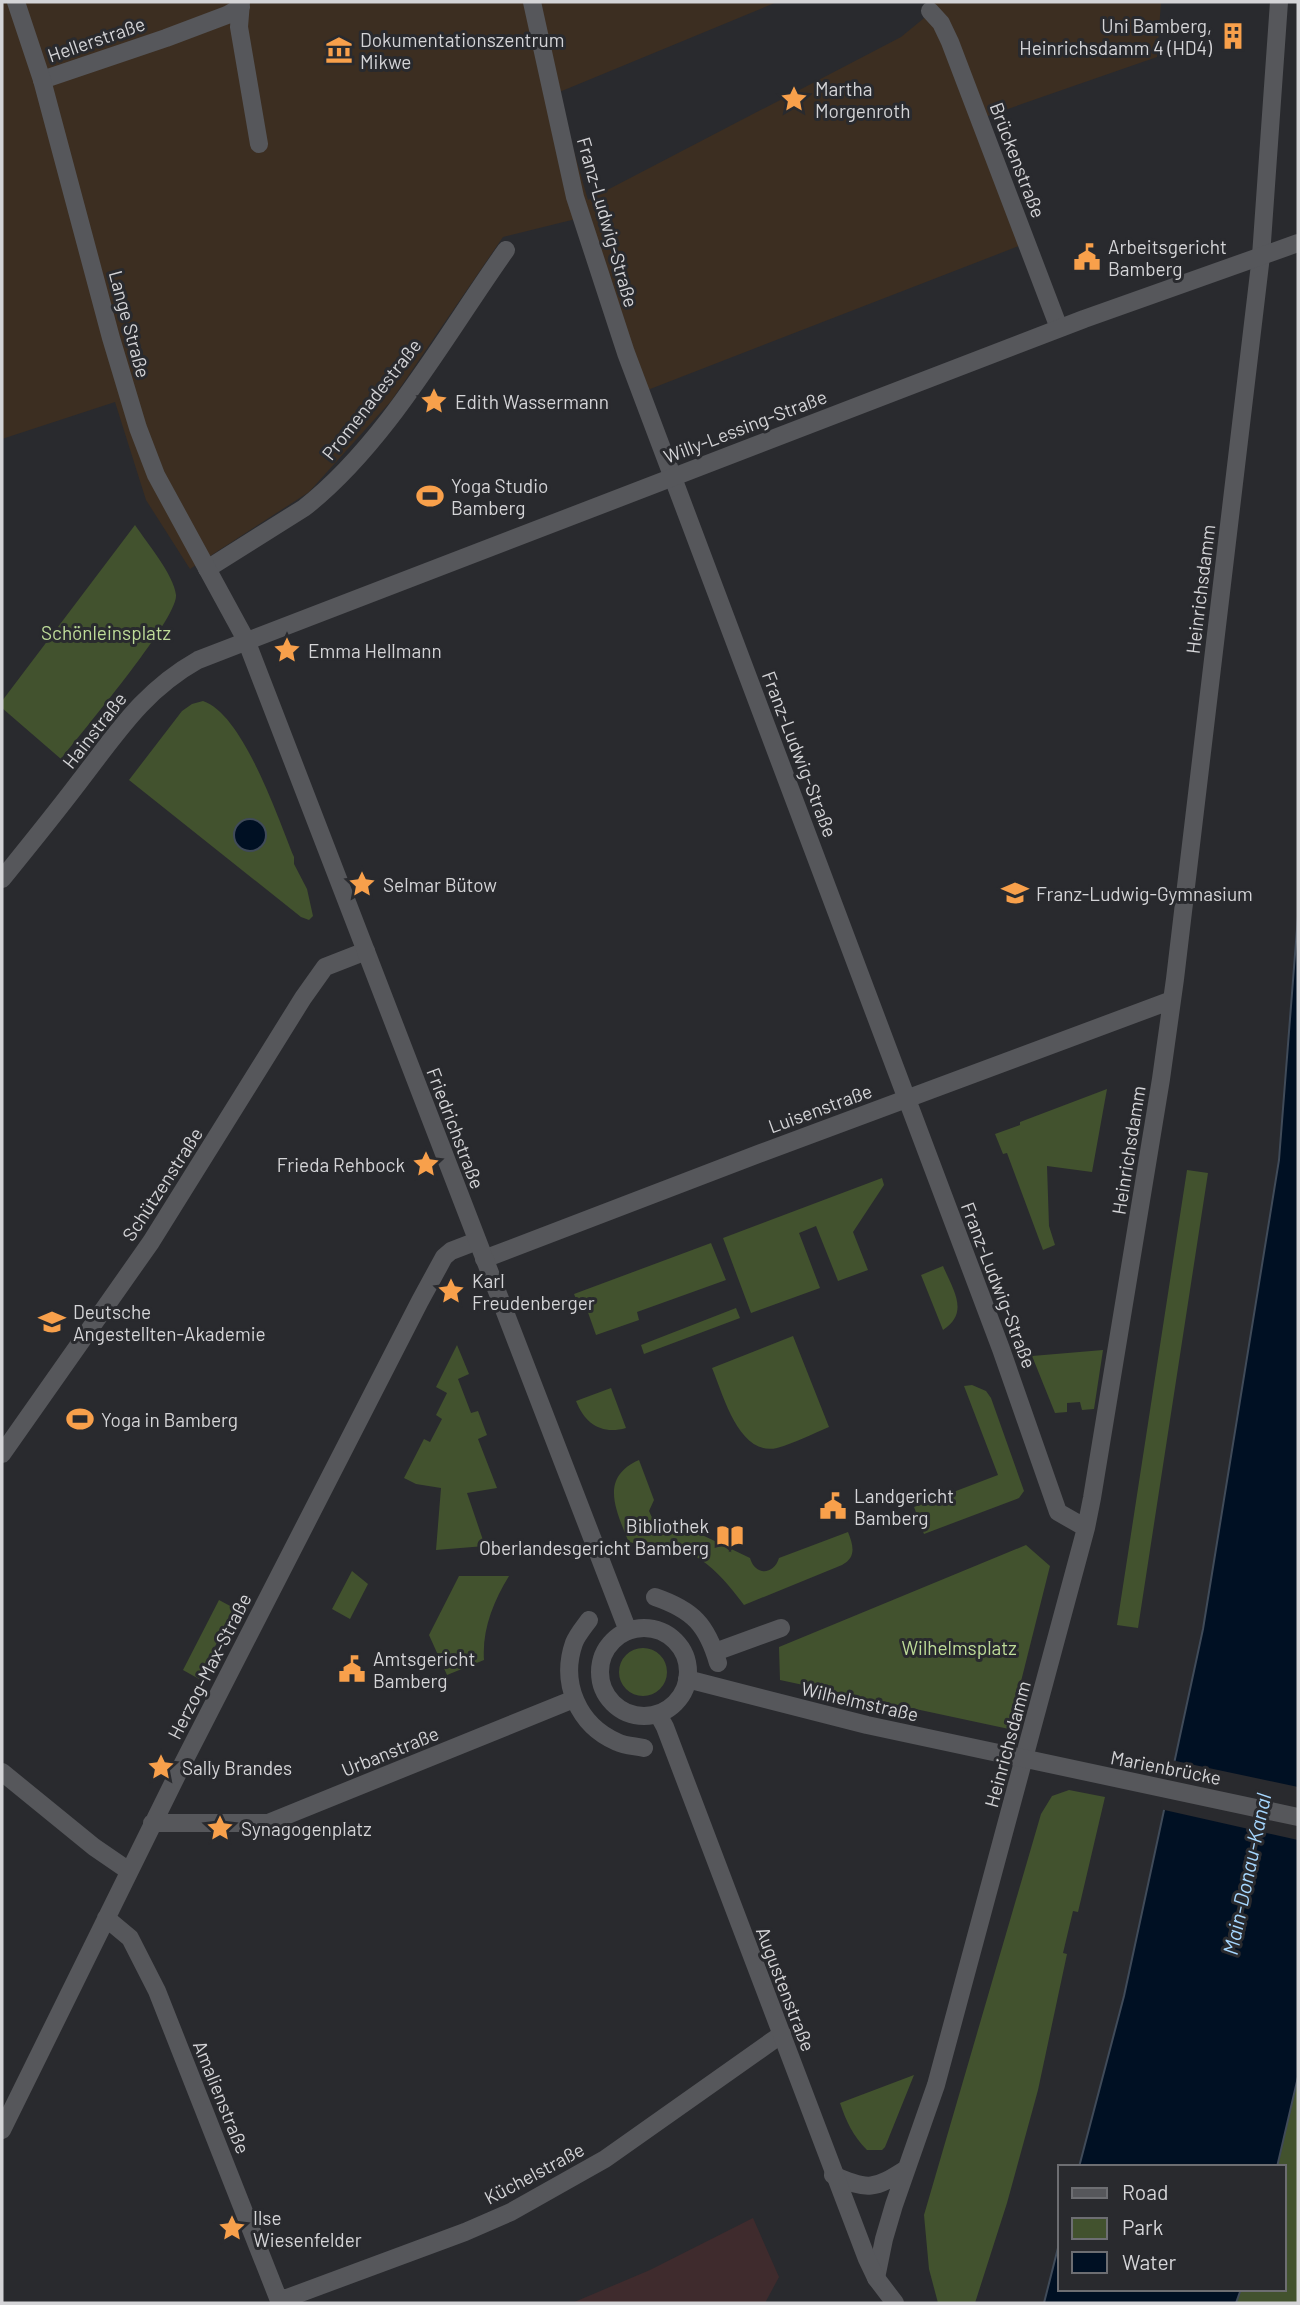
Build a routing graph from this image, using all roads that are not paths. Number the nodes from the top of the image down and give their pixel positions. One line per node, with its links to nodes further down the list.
1 (16, 2): 6 (street, Lange Straße)
2 (532, 2): 12 (street, Franz-Ludwig-Straße)
3 (1279, 2): 10 (street, Heinrichsdamm)
4 (241, 5): 6 (street, Hellerstraße); 7 (street, Hellerstraße)
5 (930, 11): 11 (street, Brückenstraße)
6 (42, 80): 13 (street, Lange Straße)
7 (259, 144)
8 (1295, 244): 10 (street, Willy-Lessing-Straße)
9 (506, 250): 13 (street, Promenadestraße)
10 (1261, 256): 11 (street, Willy-Lessing-Straße); 17 (street, Heinrichsdamm)
11 (1059, 328): 12 (street, Willy-Lessing-Straße)
12 (671, 477): 14 (street, Willy-Lessing-Straße); 18 (street, Franz-Ludwig-Straße)
13 (207, 569): 14 (street, Lange Straße)
14 (246, 640): 15 (street, Hainstraße); 16 (street, Friedrichstraße)
15 (2, 879)
16 (366, 951): 19 (street, Friedrichstraße); 21 (street, Schützenstraße)
17 (1172, 1000): 18 (street, Luisenstraße); 22 (street, Heinrichsdamm)
18 (907, 1099): 20 (street, Luisenstraße); 22 (street, Franz-Ludwig-Straße)
19 (477, 1241): 20 (street, Friedrichstraße); 34 (street, Herzog-Max-Straße)
20 (485, 1259): 26 (street, Friedrichstraße)
21 (2, 1454)
22 (1086, 1528): 31 (street, Heinrichsdamm)
23 (655, 1597): 25 (street)
24 (589, 1620): 28 (street)
25 (781, 1628)
26 (628, 1631): 27 (street); 29 (street)
27 (687, 1679): 29 (street); 31 (street, Wilhelmstraße)
28 (574, 1699): 30 (street); 34 (street, Urbanstraße)
29 (658, 1714): 37 (street, Augustenstraße)
30 (643, 1748)
31 (1024, 1760): 33 (street, Marienbrücke); 39 (street, Heinrichsdamm)
32 (2, 1773): 35 (street)
33 (1298, 1817)
34 (152, 1824): 35 (street, Herzog-Max-Straße)
35 (129, 1871): 36 (street, Herzog-Max-Straße)
36 (106, 1918): 38 (street, Herzog-Max-Straße); 42 (street, Amalienstraße)
37 (782, 2034): 40 (street, Augustenstraße); 42 (street, Küchelstraße)
38 (2, 2130)
39 (906, 2169): 40 (street); 41 (street, Heinrichsdamm)
40 (833, 2175): 41 (street, Augustenstraße)
41 (876, 2278): 43 (street); 44 (street)
42 (280, 2302)
43 (879, 2303)
44 (895, 2303)

